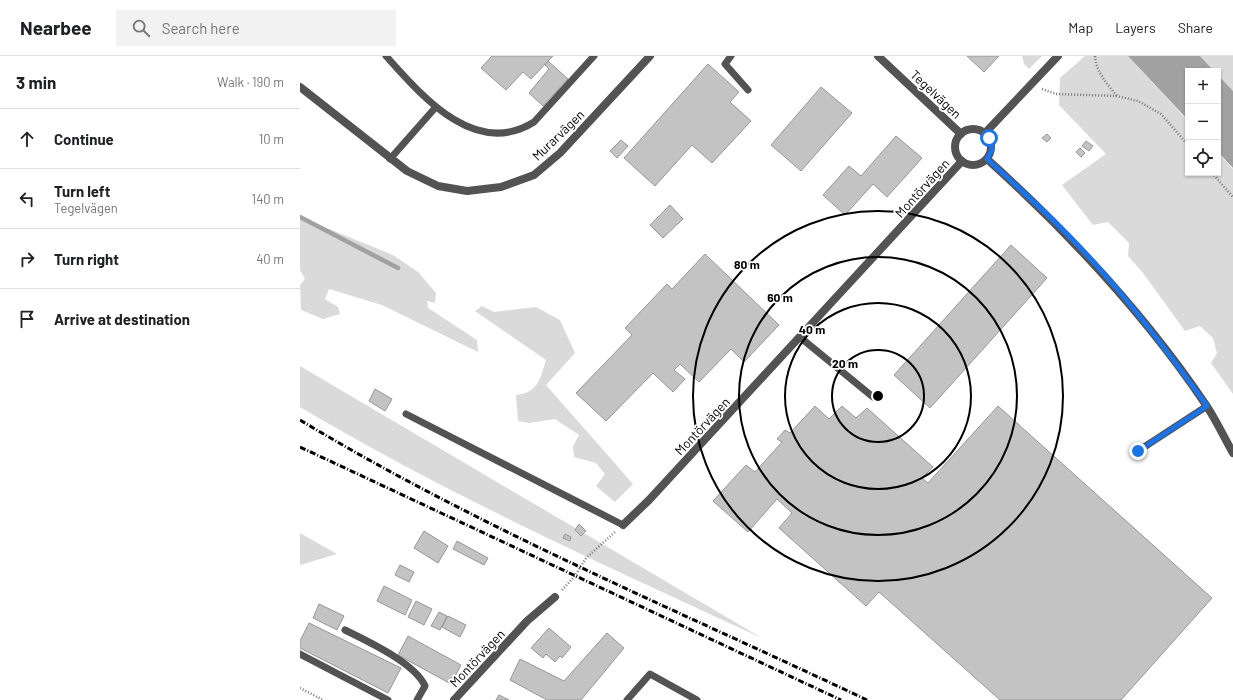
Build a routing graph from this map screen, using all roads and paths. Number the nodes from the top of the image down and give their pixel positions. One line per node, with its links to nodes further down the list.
1 (386, 56): 12 (lane)
2 (594, 56): 12 (lane)
3 (650, 56): 16 (street, Murarvägen)
4 (731, 56): 9 (lane)
5 (878, 56): 14 (street, Tegelvägen)
6 (1058, 56): 13 (street)
7 (1094, 56): 11 (path)
8 (300, 87): 16 (street, Murarvägen)
9 (748, 90)
10 (1049, 92): 11 (path)
11 (1117, 96): 15 (path)
12 (435, 108): 16 (lane)
13 (985, 133): 14 (street); 17 (street)
14 (961, 134): 18 (street)
15 (1185, 142)
16 (390, 159)
17 (987, 159): 18 (street); 23 (street)
18 (962, 161): 21 (street, Montörvägen)
19 (1215, 176): 20 (path)
20 (1233, 197)
21 (801, 338): 22 (lane); 27 (street, Montörvägen)
22 (873, 397)
23 (1207, 406): 25 (lane); 26 (street)
24 (406, 414): 27 (lane)
25 (1138, 451)
26 (1233, 453)
27 (623, 526): 28 (path)
28 (555, 597): 35 (street, Montörvägen)
29 (345, 630): 34 (lane)
30 (300, 654): 33 (lane)
31 (300, 688): 32 (path)
32 (323, 700)
33 (388, 700)
34 (417, 700)
35 (454, 700)
36 (627, 700): 37 (lane)
37 (697, 700)

